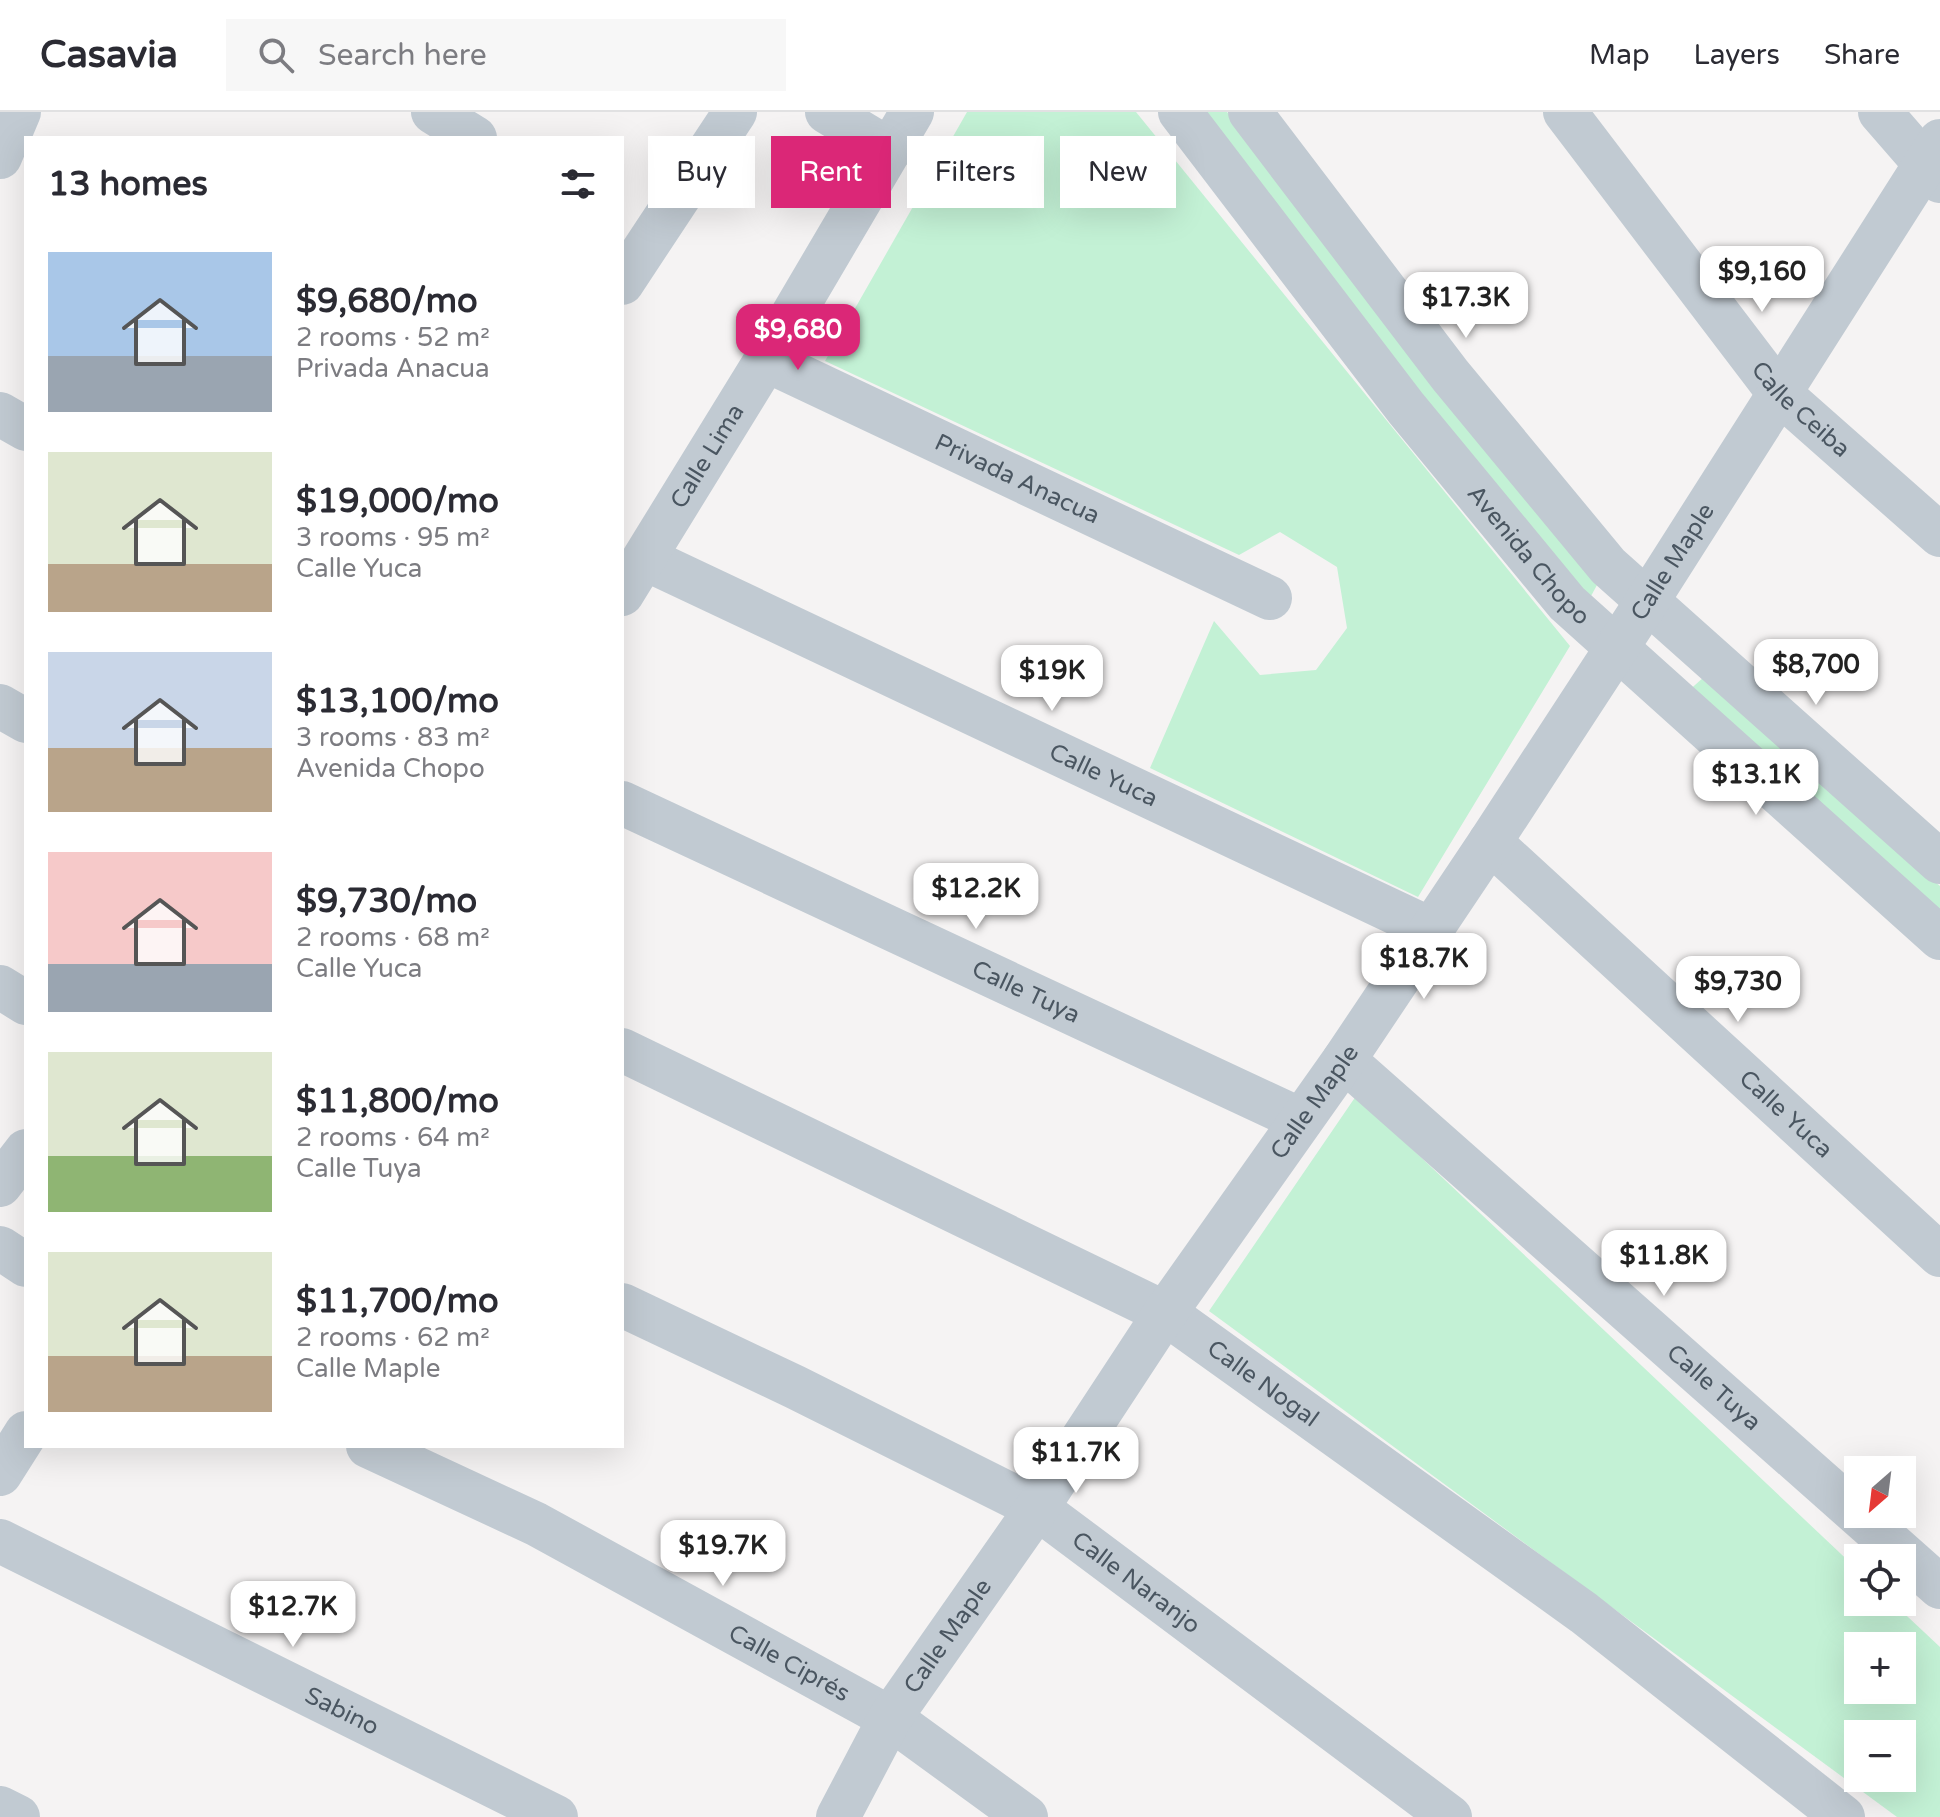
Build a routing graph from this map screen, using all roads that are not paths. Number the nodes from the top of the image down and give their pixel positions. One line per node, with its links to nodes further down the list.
1 (433, 112): 9 (street)
2 (735, 112): 14 (street)
3 (827, 112): 10 (street)
4 (912, 112): 11 (street, Calle Lima)
5 (1180, 112): 24 (street, Avenida Chopo)
6 (1250, 112): 23 (street)
7 (1565, 112): 17 (street, Calle Ceiba)
8 (1880, 112): 12 (street)
9 (472, 136)
10 (867, 136)
11 (891, 148)
12 (1935, 163): 17 (street, Calle Maple)
13 (856, 208): 16 (street, Calle Lima)
14 (635, 237): 15 (street)
15 (624, 276)
16 (766, 360): 21 (street, Calle Lima); 22 (street, Privada Anacua)
17 (1778, 392): 20 (street, Calle Ceiba); 23 (street, Calle Maple)
18 (0, 414): 19 (street)
19 (24, 428)
20 (1940, 535)
21 (634, 576): 30 (street, Calle Yuca)
22 (1270, 598)
23 (1646, 603): 24 (street, Calle Maple); 29 (street)
24 (1615, 648): 28 (street, Calle Maple); 31 (street, Avenida Chopo)
25 (0, 706): 26 (street)
26 (24, 720)
27 (624, 804): 36 (street, Calle Tuya)
28 (1490, 842): 30 (street, Calle Maple); 40 (street, Calle Yuca)
29 (1940, 862)
30 (1430, 929): 35 (street, Calle Maple)
31 (1940, 938)
32 (0, 987): 33 (street)
33 (24, 1002)
34 (624, 1051): 43 (street, Calle Nogal)
35 (1344, 1060): 36 (street, Calle Maple); 49 (street, Calle Tuya)
36 (1301, 1120): 43 (street, Calle Maple)
37 (24, 1154): 38 (street)
38 (0, 1185)
39 (0, 1248): 41 (street)
40 (1940, 1255)
41 (24, 1264)
42 (624, 1306): 47 (street, Calle Naranjo)
43 (1165, 1313): 47 (street, Calle Maple); 57 (street, Calle Nogal)
44 (24, 1436): 46 (street)
45 (372, 1448): 50 (street, Calle Ciprés)
46 (0, 1474)
47 (1037, 1508): 50 (street, Calle Maple); 56 (street, Calle Naranjo)
48 (0, 1541): 53 (street, Sabino)
49 (1940, 1587)
50 (890, 1718): 54 (street, Calle Maple); 55 (street, Calle Ciprés)
51 (0, 1808): 52 (street)
52 (18, 1817)
53 (556, 1817)
54 (838, 1817)
55 (1026, 1817)
56 (1450, 1817)
57 (1843, 1817)

